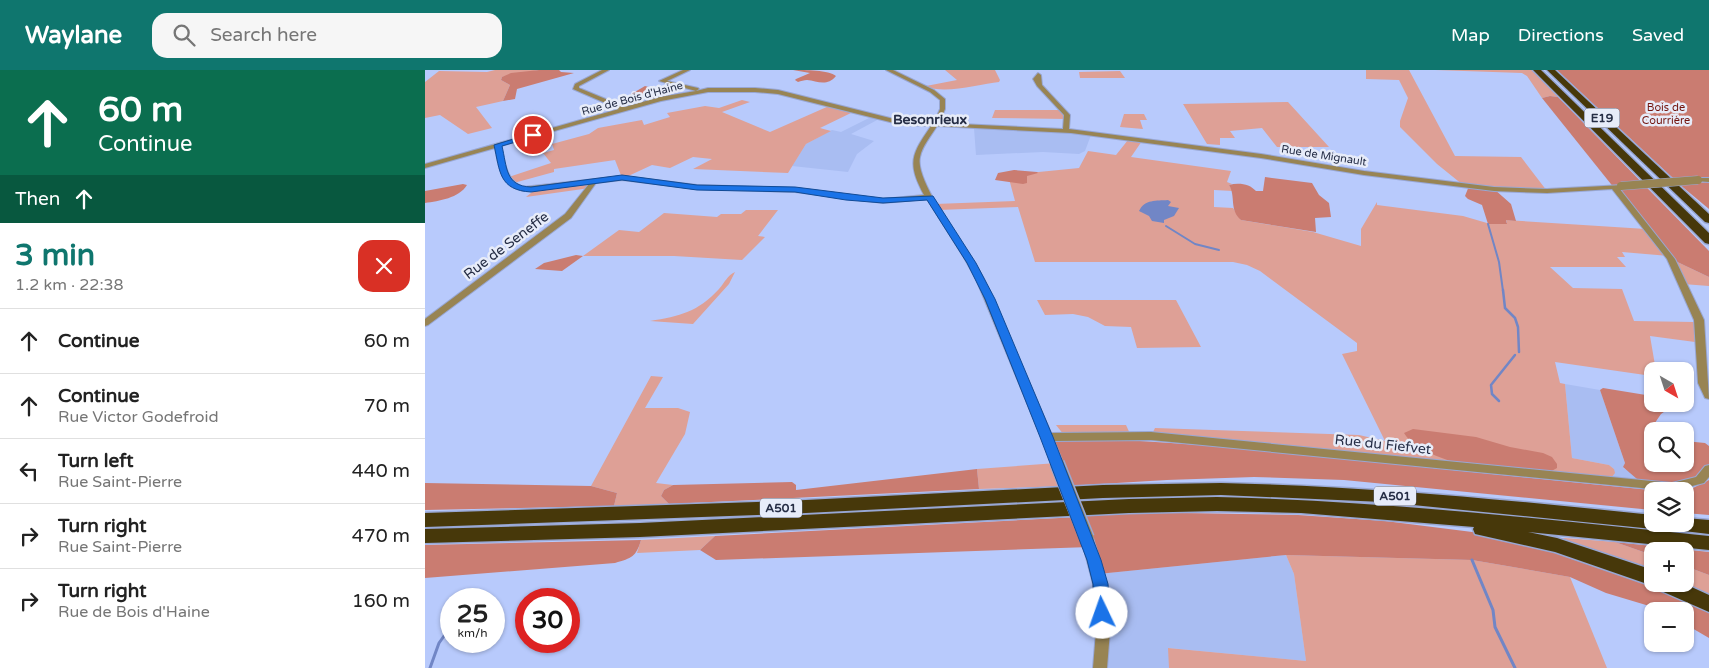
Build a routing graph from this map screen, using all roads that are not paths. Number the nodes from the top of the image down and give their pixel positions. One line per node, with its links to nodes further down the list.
1 (606, 70): 8 (street)
2 (687, 70): 7 (street)
3 (889, 70): 11 (street)
4 (1537, 70): 20 (highway, E19)
5 (1551, 70): 19 (highway, E19)
6 (1038, 75): 12 (street)
7 (704, 91): 8 (street, Rue de Bois d'Haine); 10 (street, Rue de Bois d'Haine)
8 (625, 109): 13 (street, Rue de Bois d'Haine)
9 (912, 116): 10 (street)
10 (902, 124): 11 (street, Rue de Bois d'Haine)
11 (936, 125): 12 (street, Rue de Mignault); 18 (street)
12 (1066, 131): 17 (street, Rue de Mignault)
13 (498, 145): 14 (street, Rue de Bois d'Haine); 15 (street)
14 (425, 166)
15 (595, 180): 18 (street); 21 (street, Rue de Seneffe)
16 (1709, 180): 17 (street, Rue de Mignault, bridge)
17 (1618, 186): 22 (street)
18 (930, 197): 23 (street)
19 (1709, 220)
20 (1709, 240)
21 (425, 323)
22 (1709, 396)
23 (1047, 437): 24 (street, Rue du Fiefvet); 35 (street, bridge)
24 (1709, 469)
25 (1355, 510): 30 (highway, A501); 31 (highway, A501); 32 (highway)
26 (425, 520): 27 (highway, A501)
27 (1644, 521)
28 (1694, 526): 29 (highway)
29 (1709, 527)
30 (425, 536)
31 (1709, 543)
32 (1644, 575)
33 (1683, 592): 34 (highway)
34 (1709, 604)
35 (1100, 668)

